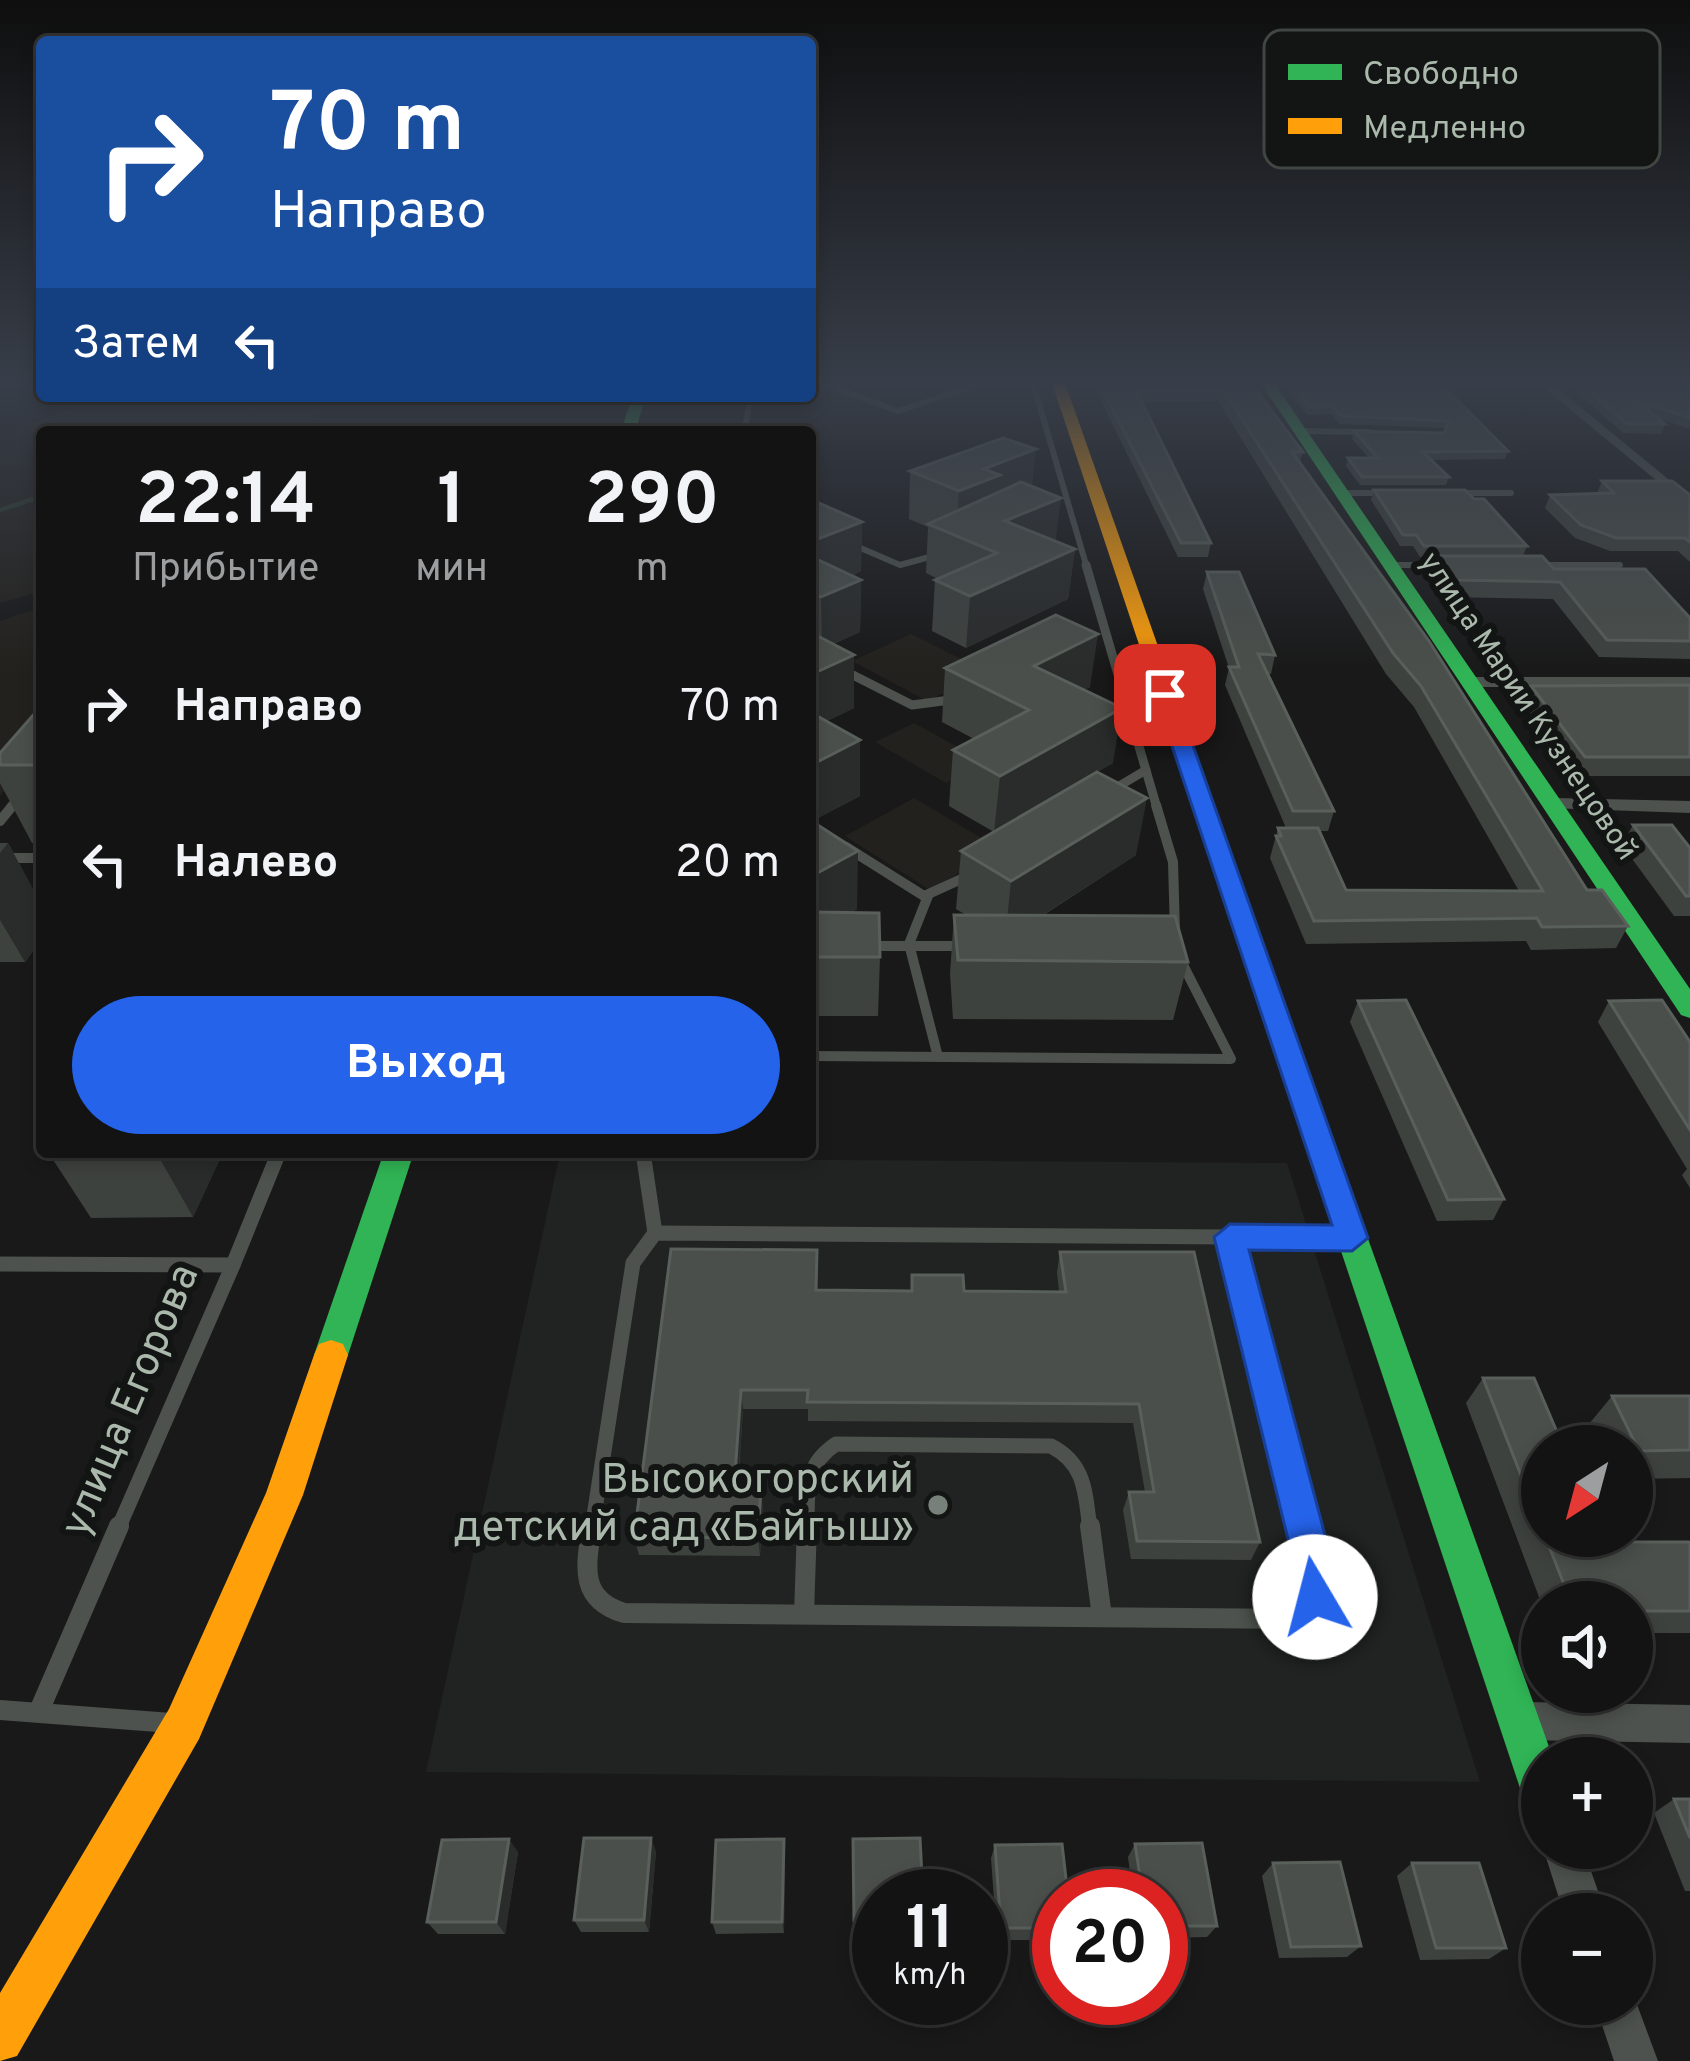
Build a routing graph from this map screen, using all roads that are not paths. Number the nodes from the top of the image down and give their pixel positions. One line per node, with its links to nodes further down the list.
1 (1061, 479): 9 (lane)
2 (1091, 479): 48 (street)
3 (1332, 479): 5 (street, улица Марии Кузнецовой)
4 (1660, 479): 10 (street)
5 (1341, 493): 6 (lane); 14 (street, улица Марии Кузнецовой)
6 (1405, 493)
7 (1447, 493): 8 (lane)
8 (1511, 493)
9 (1067, 501): 11 (lane); 18 (lane)
10 (1690, 504)
11 (1048, 509)
12 (835, 536): 13 (lane)
13 (955, 548)
14 (1390, 565): 15 (lane); 21 (street, улица Марии Кузнецовой)
15 (1459, 565)
16 (1528, 565): 17 (lane)
17 (1620, 565)
18 (1104, 626): 19 (lane); 24 (lane)
19 (1085, 635)
20 (822, 659): 23 (lane)
21 (1470, 682): 22 (street); 27 (street, улица Марии Кузнецовой)
22 (1690, 682)
23 (975, 690)
24 (1146, 770): 26 (lane); 42 (lane)
25 (36, 777): 29 (lane)
26 (1089, 804)
27 (1555, 804): 28 (street); 40 (street, улица Марии Кузнецовой)
28 (1690, 807)
29 (0, 821)
30 (838, 841): 36 (lane)
31 (0, 858): 32 (lane)
32 (36, 858)
33 (976, 871): 36 (lane)
34 (0, 894): 35 (lane)
35 (36, 894)
36 (928, 896): 37 (lane)
37 (910, 944): 38 (lane); 39 (lane); 42 (lane)
38 (850, 946)
39 (972, 946)
40 (1690, 1009)
41 (816, 1056): 42 (lane)
42 (938, 1057)
43 (277, 1158): 50 (lane)
44 (397, 1158): 56 (street)
45 (644, 1158): 46 (lane)
46 (655, 1233): 47 (lane); 51 (lane)
47 (1230, 1237): 48 (lane); 52 (lane)
48 (1352, 1238): 55 (street)
49 (0, 1264): 50 (lane, улица Егорова)
50 (233, 1265): 54 (lane, улица Егорова)
51 (805, 1614): 52 (lane); 52 (lane)
52 (1102, 1617)
53 (0, 1710): 54 (lane)
54 (39, 1711): 56 (lane)
55 (1519, 1721): 57 (street); 58 (street)
56 (184, 1724): 60 (street)
57 (1690, 1724)
58 (1524, 1737)
59 (1623, 2025): 61 (street)
60 (0, 2039)
61 (1636, 2061)

